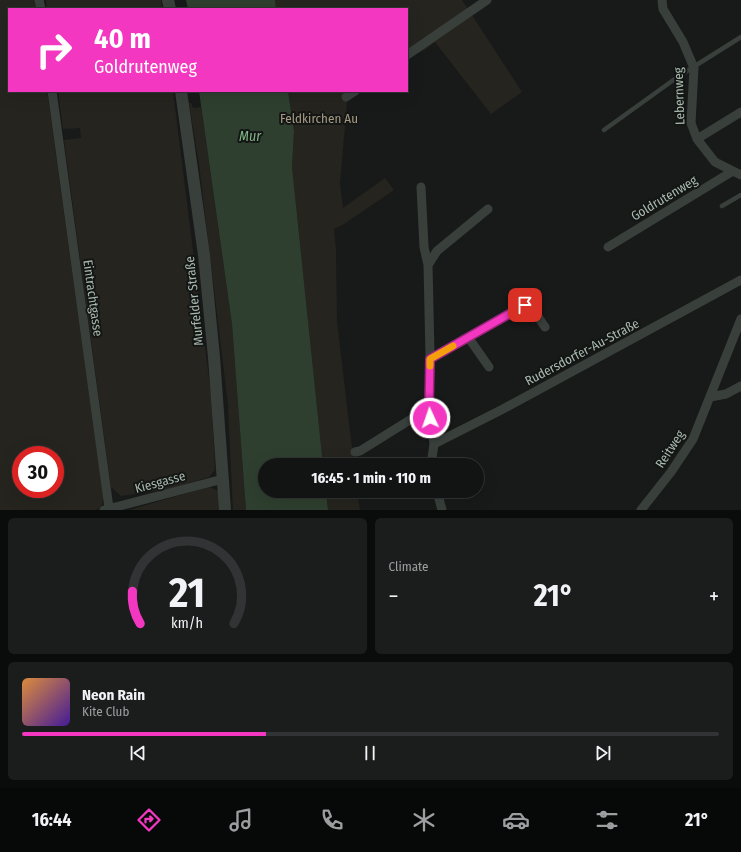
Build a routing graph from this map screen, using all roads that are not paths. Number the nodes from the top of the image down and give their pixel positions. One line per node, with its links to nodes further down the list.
1 (487, 0): 4 (street)
2 (662, 0): 5 (street, Lebernweg)
3 (741, 37): 5 (lane)
4 (408, 54)
5 (694, 68): 11 (lane); 12 (street, Lebernweg)
6 (52, 92): 34 (street, Eintrachtgasse)
7 (180, 92): 32 (street, Murfelder Straße)
8 (354, 92): 9 (street)
9 (346, 97)
10 (741, 112): 12 (street)
11 (604, 130)
12 (697, 139): 13 (street, Lebernweg)
13 (737, 173): 18 (street, Goldrutenweg)
14 (421, 187): 19 (street)
15 (741, 195): 16 (lane)
16 (722, 206)
17 (488, 209): 19 (street)
18 (608, 247)
19 (428, 265): 24 (street)
20 (741, 280): 29 (street, Rudersdorfer-Au-Straße)
21 (741, 319): 27 (street, Reitweg)
22 (545, 327): 23 (street)
23 (468, 337): 24 (street); 25 (street)
24 (430, 359): 28 (street)
25 (489, 367)
26 (741, 386): 27 (street)
27 (710, 397): 37 (street, Reitweg)
28 (429, 408): 29 (street); 30 (street)
29 (434, 444): 31 (street)
30 (355, 452)
31 (432, 458)
32 (223, 478): 34 (street, Kiesgasse); 35 (street, Murfelder Straße)
33 (439, 498): 36 (street)
34 (106, 509)
35 (226, 510)
36 (442, 510)
37 (641, 510)

